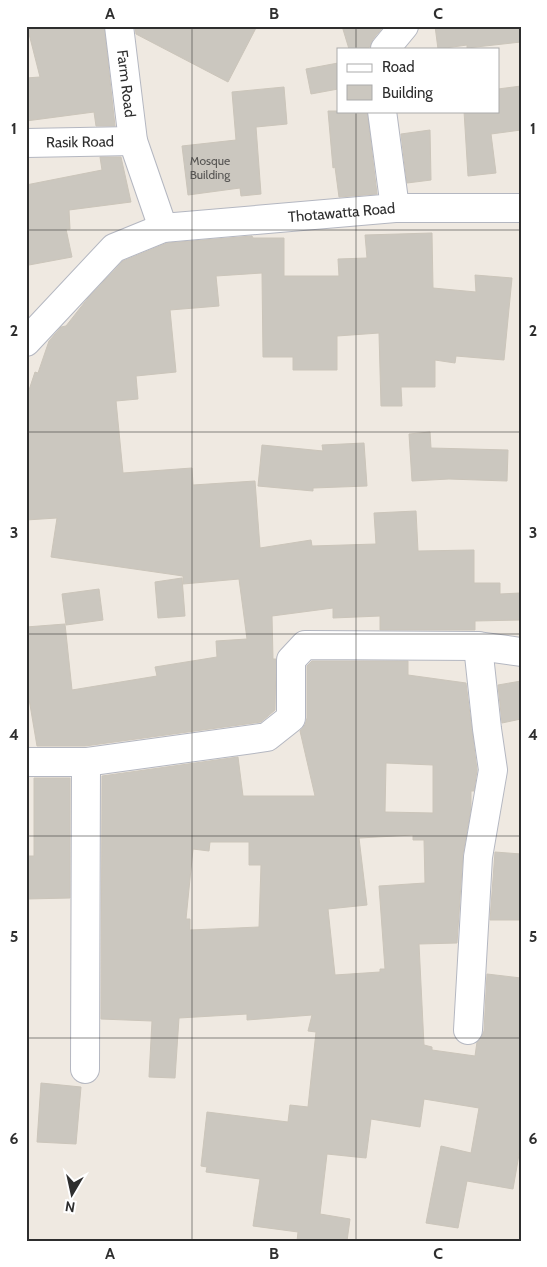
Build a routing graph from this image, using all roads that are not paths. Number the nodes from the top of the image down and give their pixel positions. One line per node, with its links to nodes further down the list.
1 (119, 26): 5 (street, Farm Road)
2 (404, 26): 3 (street)
3 (385, 48)
4 (382, 112): 7 (street)
5 (133, 141): 6 (street, Rasik Road); 9 (street, Farm Road)
6 (26, 143)
7 (395, 208): 8 (street, Thotawatta Road); 9 (street, Thotawatta Road)
8 (521, 208)
9 (163, 228): 10 (street, Thotawatta Road)
10 (26, 342)
11 (478, 646): 12 (street); 14 (street); 15 (street)
12 (521, 652)
13 (26, 762): 14 (street)
14 (86, 762): 16 (street)
15 (468, 1030)
16 (85, 1069)

